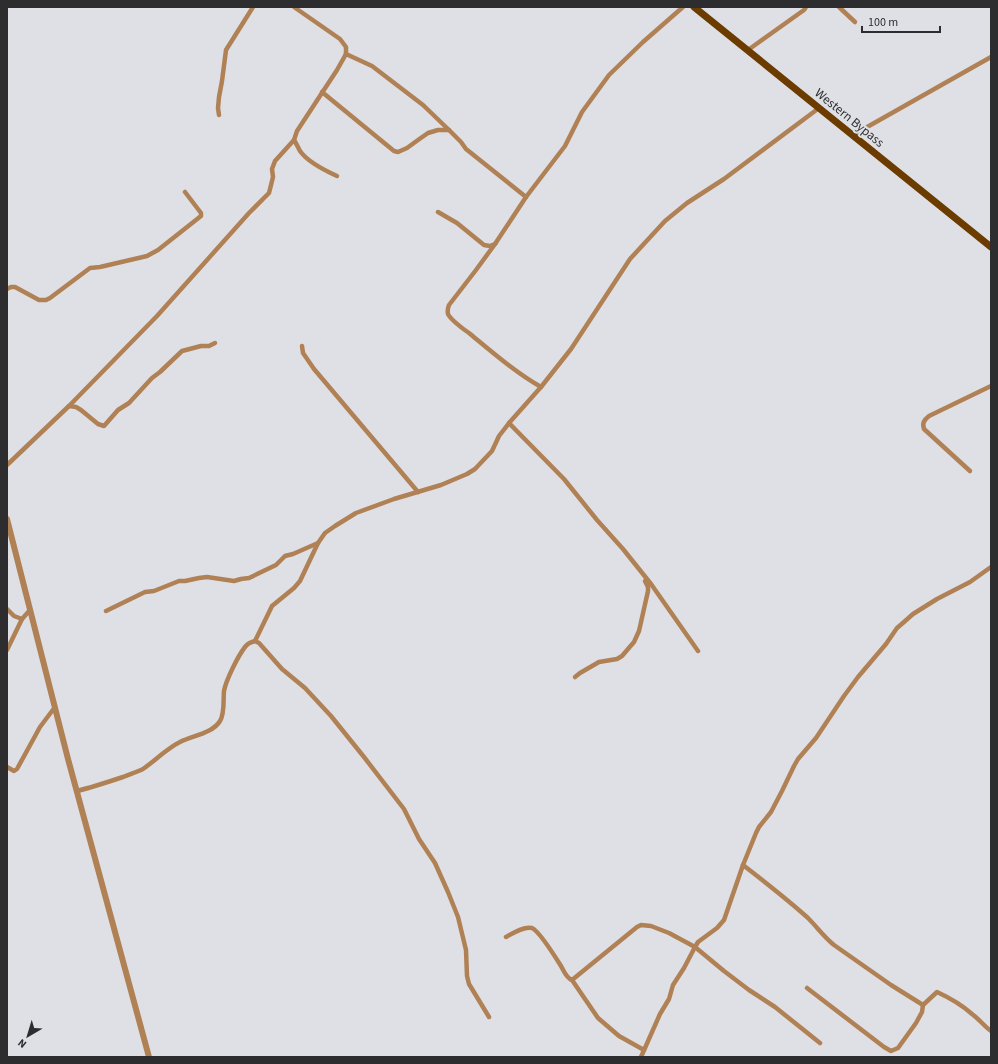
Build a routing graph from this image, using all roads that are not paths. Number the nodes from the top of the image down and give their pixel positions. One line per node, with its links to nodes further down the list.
1 (253, 7): 13 (street)
2 (294, 7): 9 (street)
3 (683, 7): 19 (street)
4 (694, 7): 8 (main road, Western Bypass)
5 (806, 7): 8 (street)
6 (839, 7): 7 (street)
7 (855, 22)
8 (748, 50): 12 (main road, Western Bypass)
9 (346, 54): 11 (street); 14 (street)
10 (991, 57): 15 (street)
11 (322, 92): 14 (street); 16 (street)
12 (819, 108): 15 (main road, Western Bypass); 27 (street)
13 (219, 115)
14 (449, 130): 19 (street)
15 (853, 135): 22 (main road, Western Bypass)
16 (294, 140): 17 (street); 28 (street)
17 (337, 176)
18 (185, 192): 23 (street)
19 (526, 197): 21 (street)
20 (438, 212): 21 (street)
21 (495, 244): 27 (street)
22 (991, 247)
23 (7, 289)
24 (215, 343): 28 (street)
25 (302, 346): 32 (street)
26 (991, 386): 31 (street)
27 (541, 387): 29 (street)
28 (68, 406): 30 (street)
29 (509, 424): 32 (street); 35 (street)
30 (7, 465)
31 (970, 471)
32 (418, 492): 34 (street)
33 (7, 519): 38 (street)
34 (318, 543): 39 (street); 41 (street)
35 (638, 567): 43 (street); 44 (street)
36 (991, 568): 48 (street)
37 (7, 610): 40 (street)
38 (30, 610): 40 (street); 45 (street)
39 (106, 611)
40 (22, 619): 42 (street)
41 (255, 641): 47 (street); 54 (street)
42 (7, 650)
43 (698, 651)
44 (576, 677)
45 (55, 707): 46 (street); 47 (street)
46 (7, 767)
47 (77, 791): 58 (street)
48 (743, 865): 50 (street); 53 (street)
49 (506, 937): 51 (street)
50 (695, 947): 51 (street); 56 (street); 57 (street)
51 (572, 980): 57 (street)
52 (807, 988): 53 (street)
53 (923, 1005): 55 (street)
54 (489, 1017)
55 (991, 1031)
56 (820, 1043)
57 (644, 1050): 59 (street)
58 (149, 1057)
59 (641, 1057)

